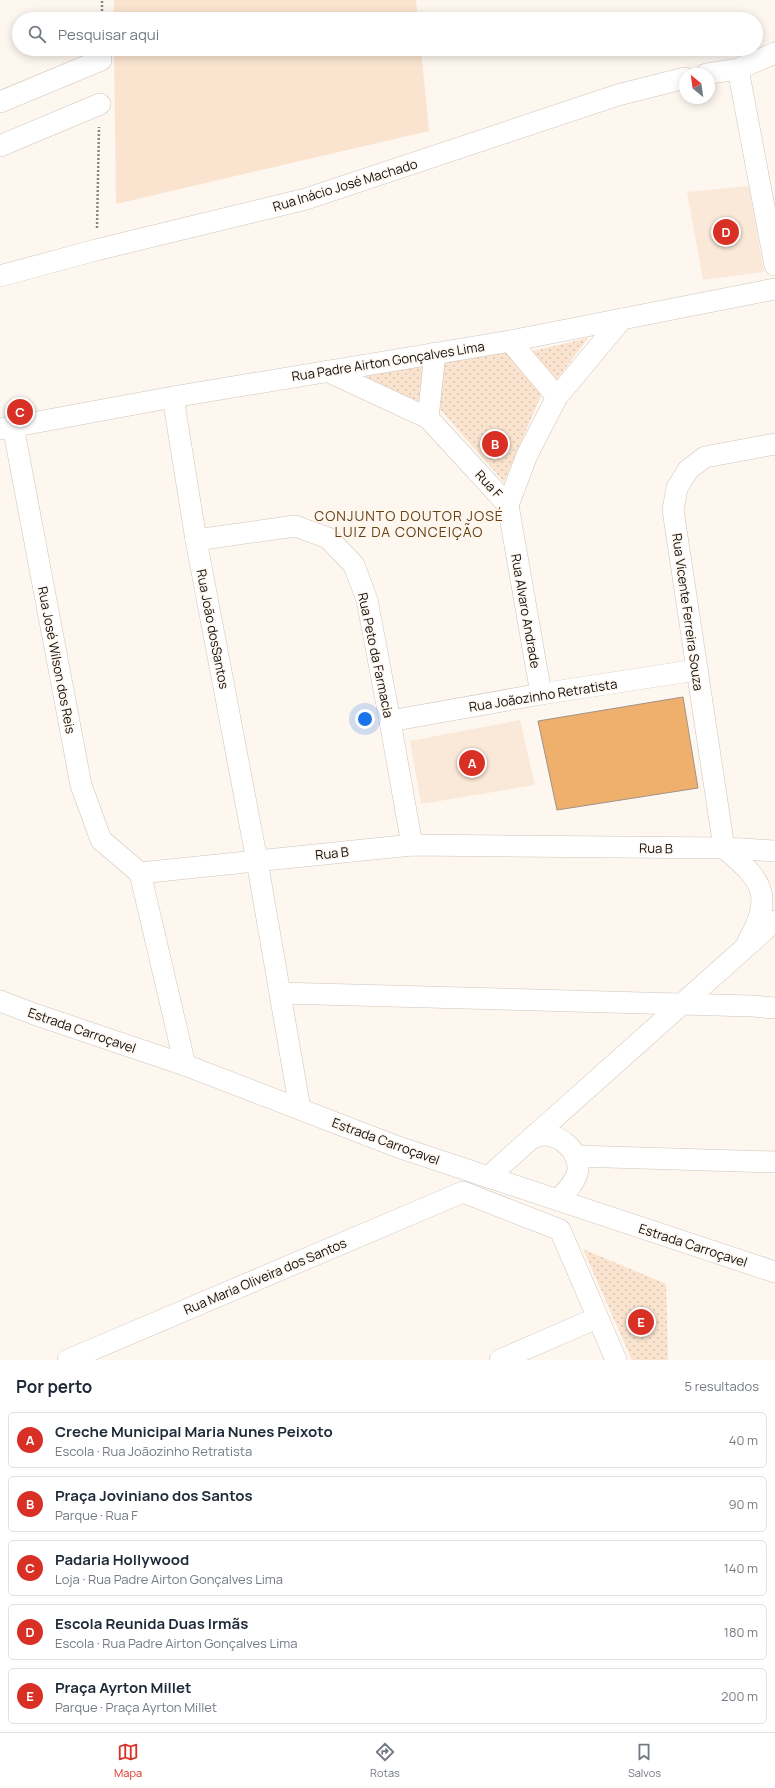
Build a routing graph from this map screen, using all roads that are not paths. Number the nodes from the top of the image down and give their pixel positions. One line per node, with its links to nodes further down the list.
1 (775, 53): 3 (street)
2 (101, 60): 6 (street)
3 (738, 69): 4 (street); 9 (street)
4 (715, 73)
5 (679, 80): 10 (street, Rua Inácio José Machado)
6 (0, 102)
7 (100, 104): 8 (street)
8 (0, 146)
9 (775, 265)
10 (0, 276)
11 (775, 289): 12 (street, Rua Padre Airton Gonçalves Lima)
12 (622, 319): 13 (street, Rua Padre Airton Gonçalves Lima); 17 (street, Rua F)
13 (510, 341): 14 (street, Rua Padre Airton Gonçalves Lima); 17 (street)
14 (435, 353): 15 (street, Rua Padre Airton Gonçalves Lima); 18 (street)
15 (327, 371): 16 (street, Rua Padre Airton Gonçalves Lima); 18 (street, Rua F)
16 (173, 397): 19 (street, Rua Padre Airton Gonçalves Lima); 22 (street, Rua João dosSantos)
17 (557, 398): 21 (street, Rua F)
18 (428, 418): 21 (street, Rua F)
19 (7, 427): 31 (street, Rua José Wilson dos Reis)
20 (775, 444): 23 (street, Rua Vicente Ferreira Souza)
21 (508, 505): 24 (street, Rua Alvaro Andrade)
22 (196, 540): 25 (street, Rua Peto da Farmacia); 30 (street, Rua João dosSantos)
23 (696, 670): 24 (street, Rua Joãozinho Retratista); 28 (street, Rua Vicente Ferreira Souza)
24 (541, 694): 25 (street, Rua Joãozinho Retratista)
25 (390, 721): 27 (street, Rua Peto da Farmacia)
26 (775, 837): 28 (street)
27 (412, 845): 28 (street, Rua B); 30 (street, Rua B)
28 (724, 848): 29 (street); 33 (street)
29 (775, 851)
30 (257, 861): 31 (street, Rua B); 34 (street, Rua João dosSantos)
31 (140, 873): 38 (street)
32 (775, 921): 33 (street)
33 (743, 948): 36 (street)
34 (280, 993): 36 (street); 39 (street, Rua João dosSantos)
35 (0, 1001): 38 (street, Estrada Carroçavel)
36 (680, 1004): 37 (street); 40 (street)
37 (775, 1008)
38 (185, 1065): 39 (street, Estrada Carroçavel)
39 (300, 1109): 43 (street, Estrada Carroçavel)
40 (532, 1138): 41 (street); 43 (street)
41 (575, 1156): 42 (street); 44 (street)
42 (775, 1162)
43 (488, 1177): 44 (street, Estrada Carroçavel)
44 (558, 1200): 45 (street, Estrada Carroçavel)
45 (775, 1272)
46 (597, 1318): 47 (street, Rua Maria Oliveira dos Santos); 48 (street); 49 (street)
47 (68, 1360)
48 (500, 1360)
49 (616, 1360)

